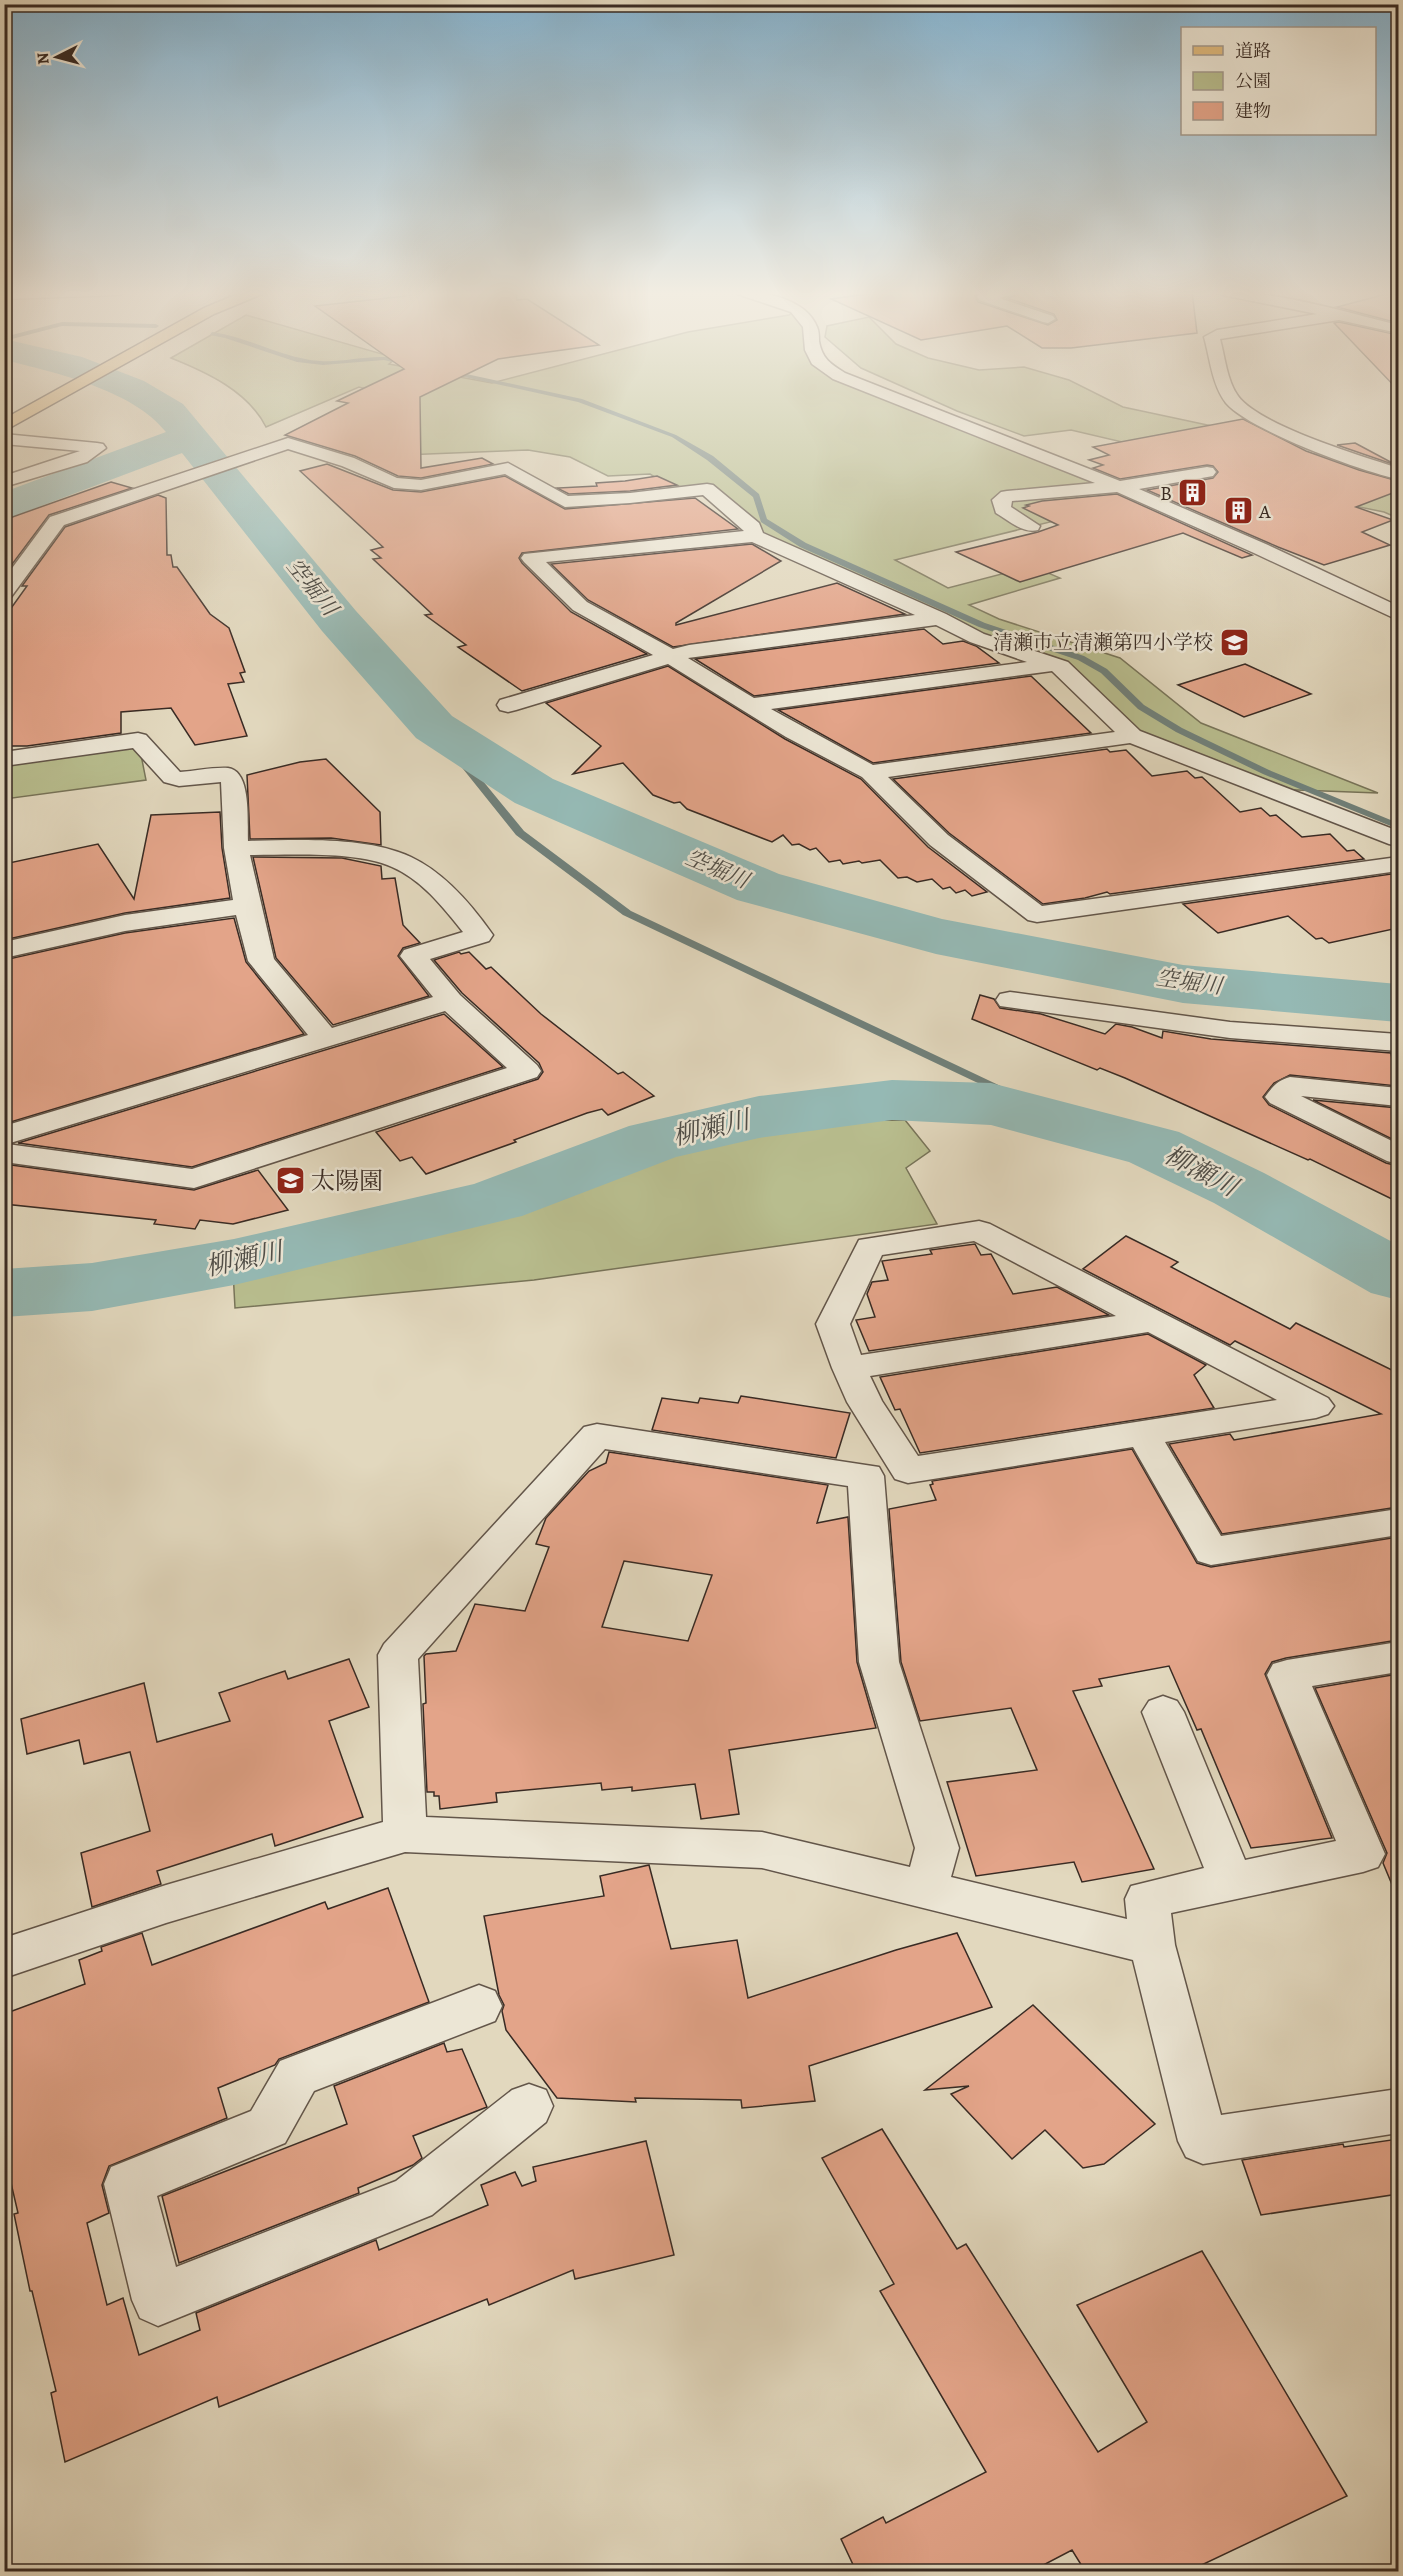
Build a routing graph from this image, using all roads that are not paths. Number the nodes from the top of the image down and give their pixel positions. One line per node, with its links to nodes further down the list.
1 (43, 411): 5 (main road)
2 (49, 411): 5 (main road)
3 (929, 411): 9 (street)
4 (1243, 411): 7 (street)
5 (7, 432): 8 (street)
6 (1207, 472): 9 (street)
7 (1398, 474)
8 (4, 482)
9 (1116, 487): 10 (street); 15 (street)
10 (1031, 526)
11 (754, 537): 13 (street); 16 (street); 17 (street)
12 (14, 549): 13 (street)
13 (34, 551): 14 (street)
14 (4, 593)
15 (1398, 614)
16 (939, 618): 17 (street); 18 (street)
17 (672, 657): 19 (street); 20 (street)
18 (1054, 665): 20 (street); 21 (street)
19 (508, 705)
20 (749, 705): 23 (street)
21 (1132, 736): 23 (street); 24 (street)
22 (4, 759): 25 (street)
23 (870, 772): 26 (street)
24 (1398, 839)
25 (236, 848): 27 (street); 30 (street)
26 (1398, 864)
27 (247, 906): 28 (street); 31 (street)
28 (4, 950)
29 (1010, 1000): 32 (street)
30 (450, 1001): 31 (street); 35 (street)
31 (326, 1038): 34 (street)
32 (1398, 1043)
33 (1398, 1097): 36 (street)
34 (4, 1136)
35 (4, 1154)
36 (1398, 1155)
37 (1152, 1321): 38 (street); 38 (street); 39 (street)
38 (849, 1368): 40 (street)
39 (1143, 1434): 40 (street); 42 (street)
40 (908, 1470): 41 (street)
41 (866, 1476): 45 (street); 47 (street)
42 (1398, 1522)
43 (1398, 1657): 46 (street)
44 (1163, 1712): 46 (street)
45 (405, 1833): 47 (street); 49 (street)
46 (1232, 1882): 48 (street)
47 (926, 1890): 48 (street)
48 (1152, 1945): 52 (street)
49 (4, 1958)
50 (478, 2006): 51 (street)
51 (529, 2106)
52 (1398, 2111)

